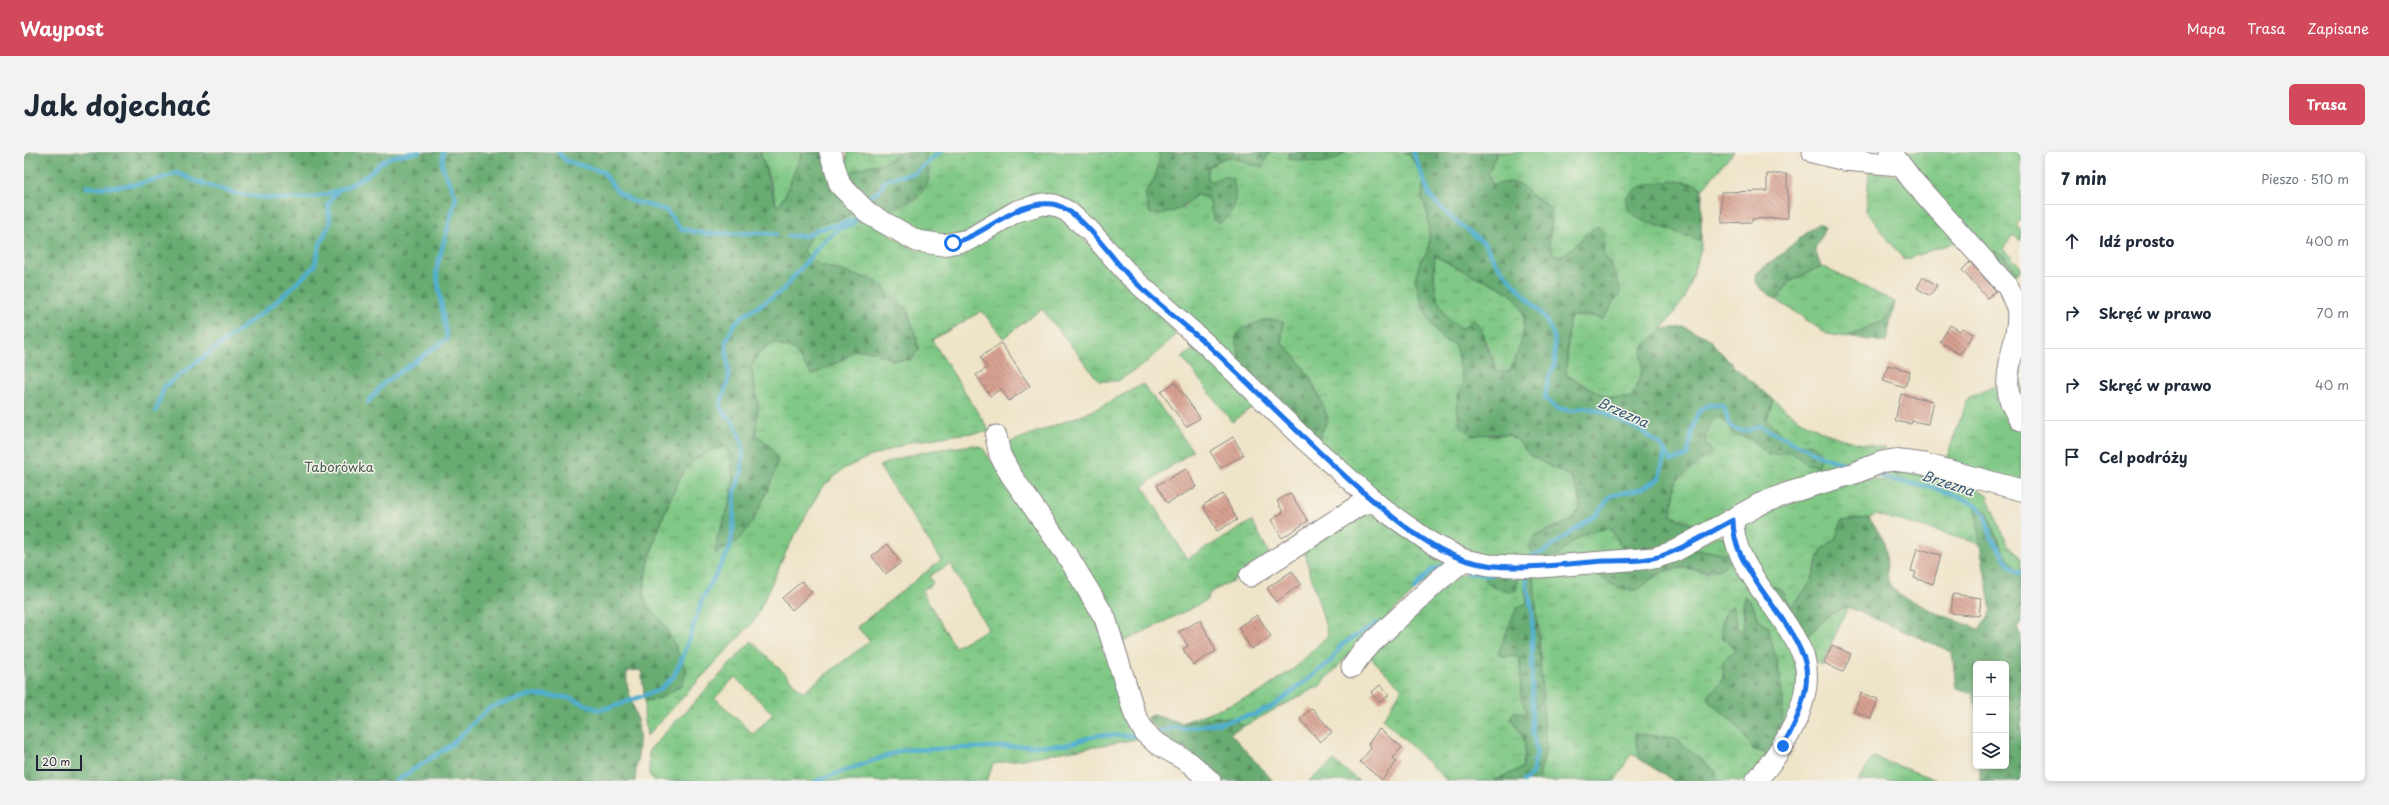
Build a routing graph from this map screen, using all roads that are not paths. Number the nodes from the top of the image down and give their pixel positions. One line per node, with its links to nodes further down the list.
1 (830, 152): 7 (street)
2 (1813, 152): 3 (street)
3 (1895, 158): 4 (street)
4 (2021, 420)
5 (996, 436): 12 (street)
6 (2021, 490): 8 (street)
7 (1374, 502): 9 (street); 10 (street)
8 (1733, 520): 9 (street); 13 (street)
9 (1464, 560): 11 (street)
10 (1250, 576)
11 (1352, 667)
12 (1210, 781)
13 (1756, 781)

